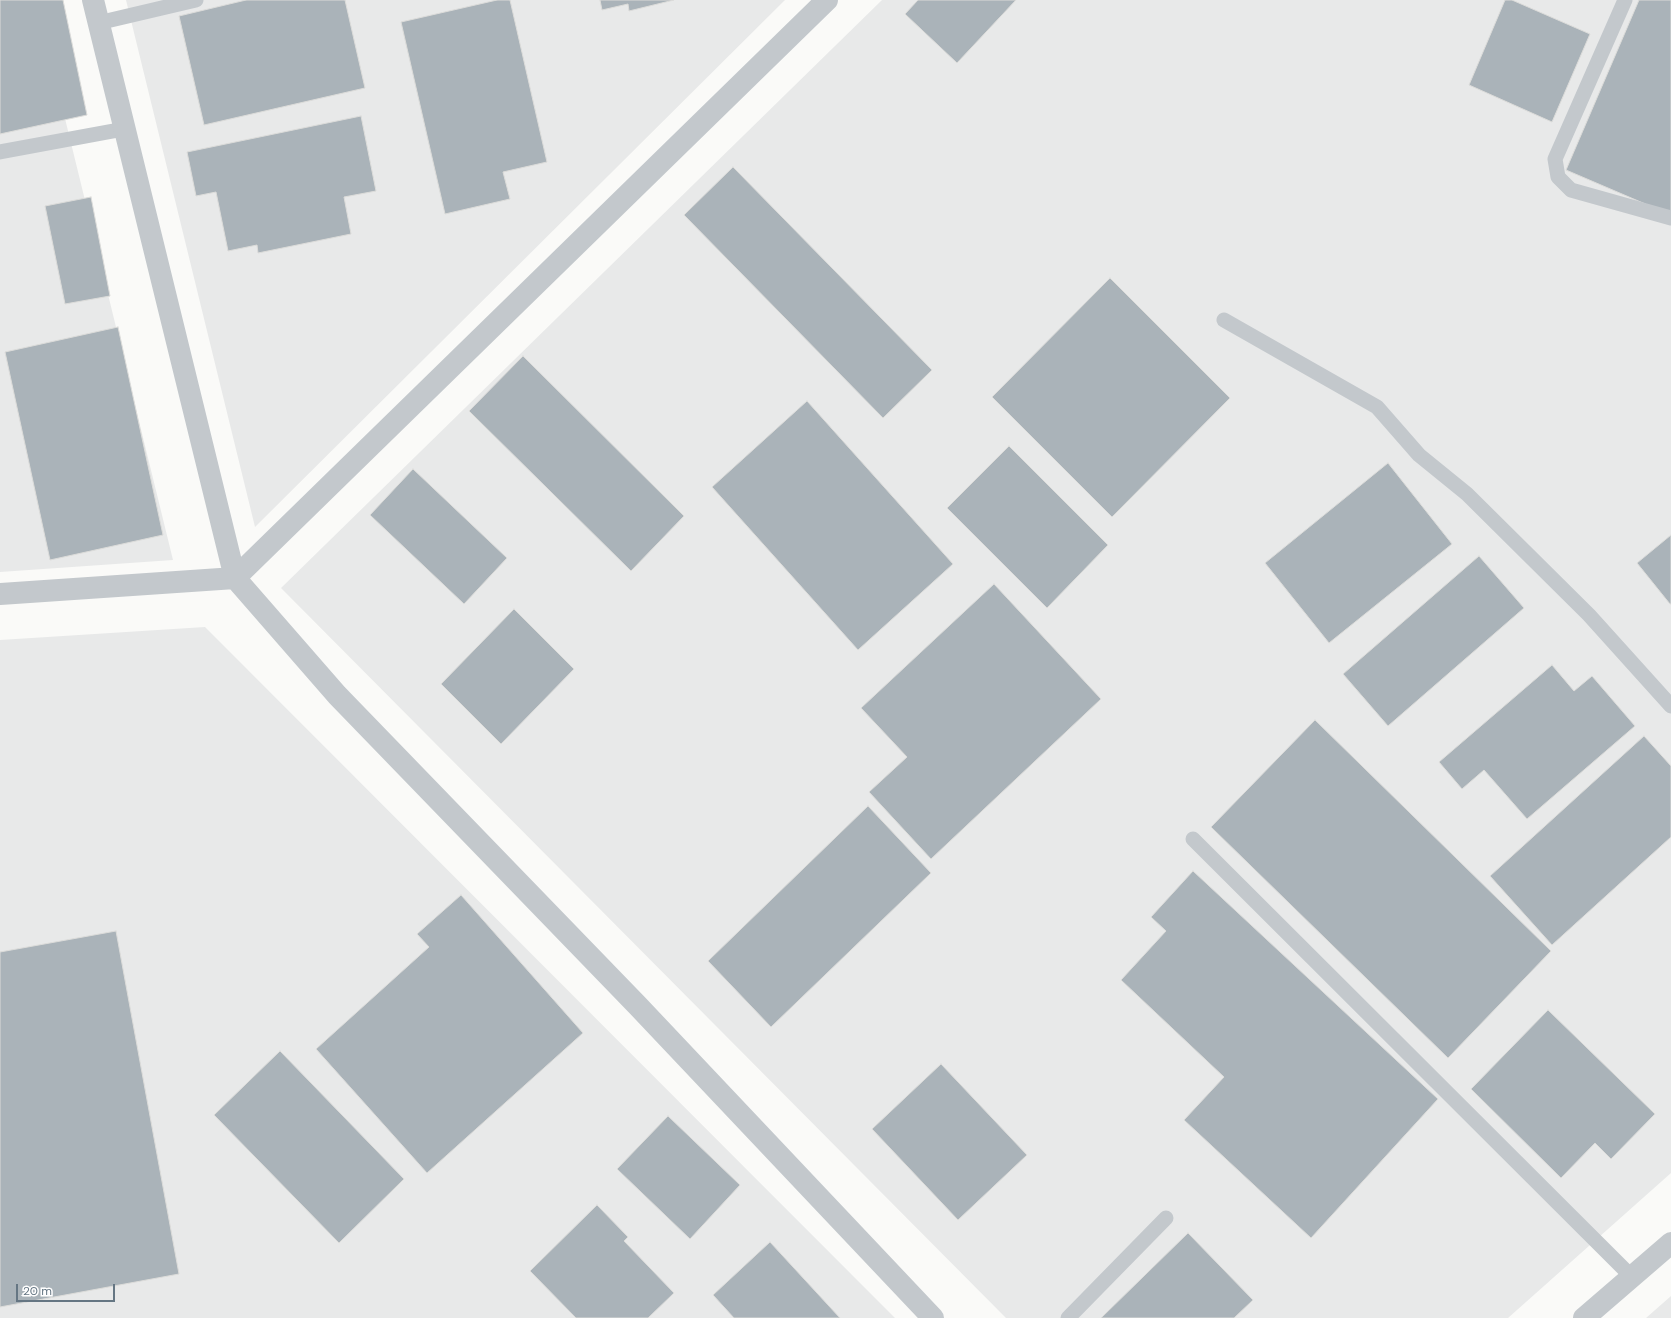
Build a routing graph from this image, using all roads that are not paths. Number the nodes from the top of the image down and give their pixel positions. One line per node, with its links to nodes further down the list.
1 (93, 0): 5 (street)
2 (196, 0): 5 (lane)
3 (827, 0): 10 (street)
4 (1625, 0): 8 (lane)
5 (98, 22): 6 (street)
6 (124, 129): 7 (lane); 10 (street)
7 (0, 152)
8 (1671, 218)
9 (1224, 320): 12 (lane)
10 (235, 578): 11 (street); 17 (street)
11 (0, 594)
12 (1671, 706)
13 (1193, 838): 16 (lane)
14 (1166, 1218): 18 (lane)
15 (1671, 1243): 16 (street)
16 (1632, 1277): 19 (street)
17 (933, 1318)
18 (1068, 1318)
19 (1584, 1318)

